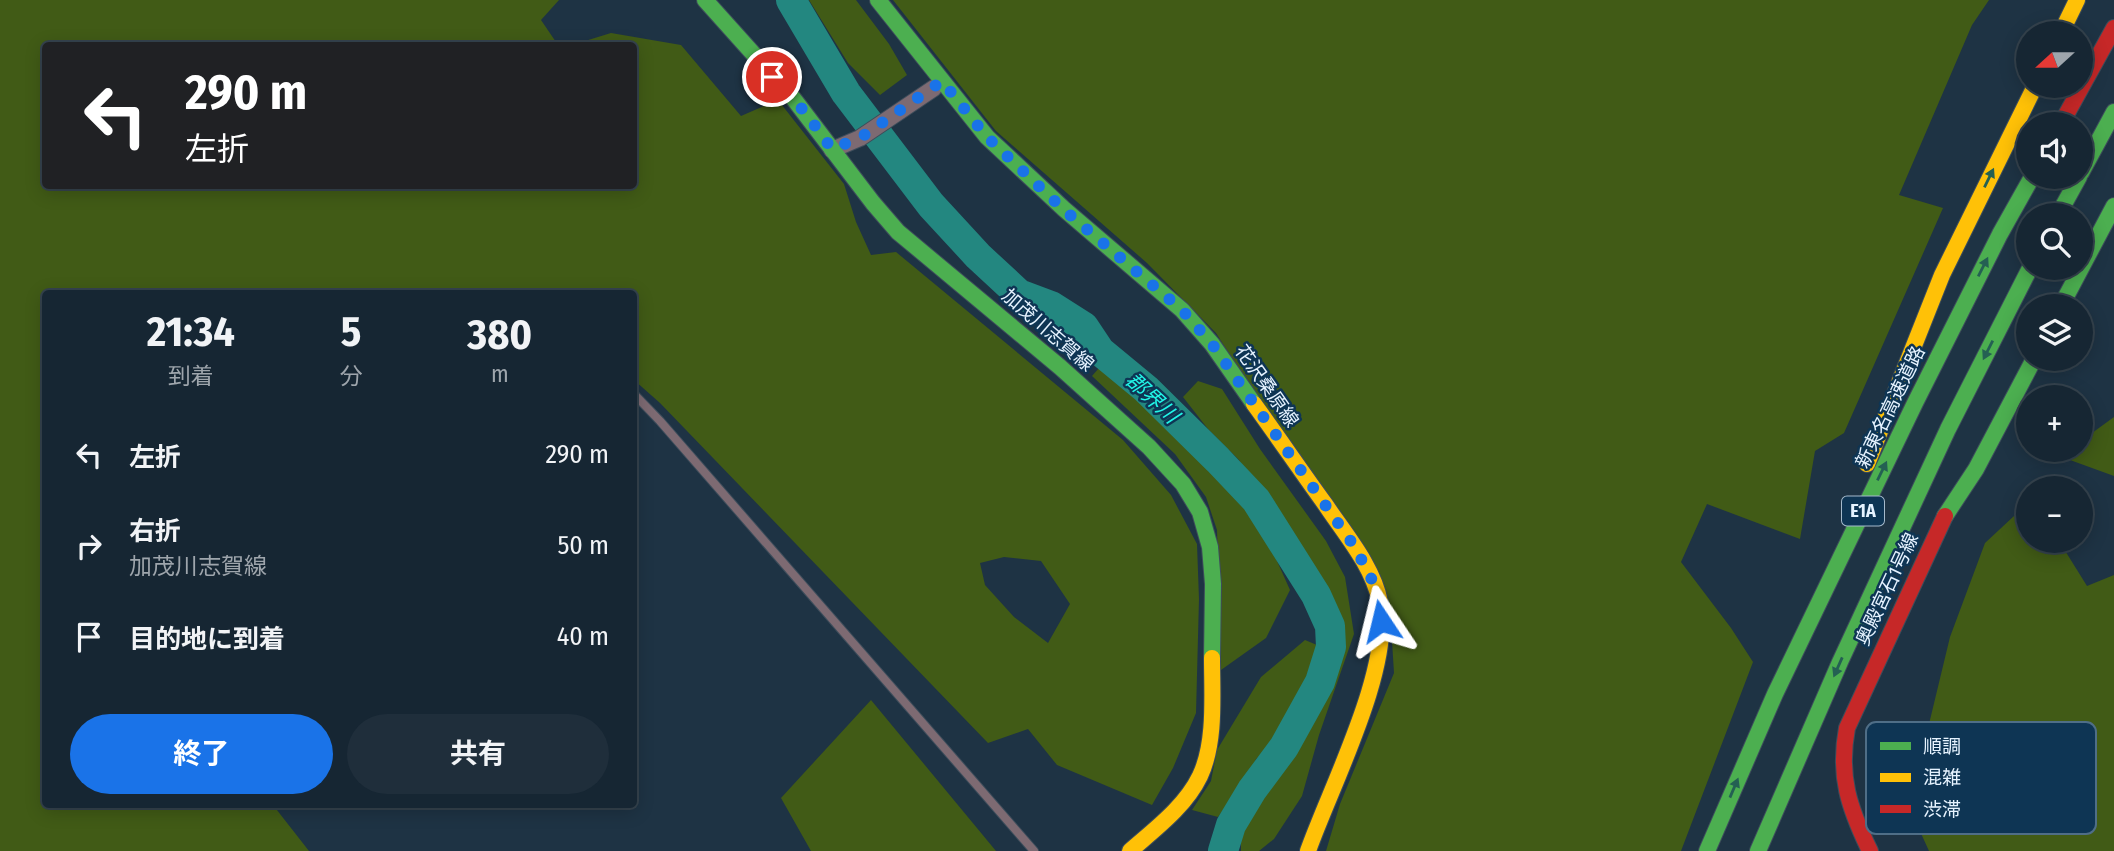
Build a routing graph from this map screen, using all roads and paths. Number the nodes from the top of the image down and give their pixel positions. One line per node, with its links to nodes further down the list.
1 (705, 0): 10 (main road, 加茂川志賀線)
2 (878, 0): 6 (main road, 花沢桑原線)
3 (2077, 0): 4 (main road)
4 (2067, 21)
5 (2114, 28): 8 (main road)
6 (938, 84): 10 (street); 21 (main road, 花沢桑原線)
7 (2029, 98): 18 (main road, one-way to 7)
8 (2068, 112)
9 (2114, 112): 11 (main road)
10 (832, 149): 20 (main road, 加茂川志賀線)
11 (2093, 151)
12 (2025, 189): 18 (main road, 新東名高速道路 / E1A, one-way to 12)
13 (2114, 206): 15 (main road)
14 (2024, 280): 23 (main road, E1A, one-way to 23)
15 (2067, 294)
16 (2028, 371): 24 (main road, 奥殿宮石1号線)
17 (637, 397): 19 (lane)
18 (1775, 694): 22 (main road, 新東名高速道路 / E1A, one-way to 18)
19 (1034, 851)
20 (1130, 851)
21 (1308, 851)
22 (1707, 851)
23 (1758, 851)
24 (1870, 851)

